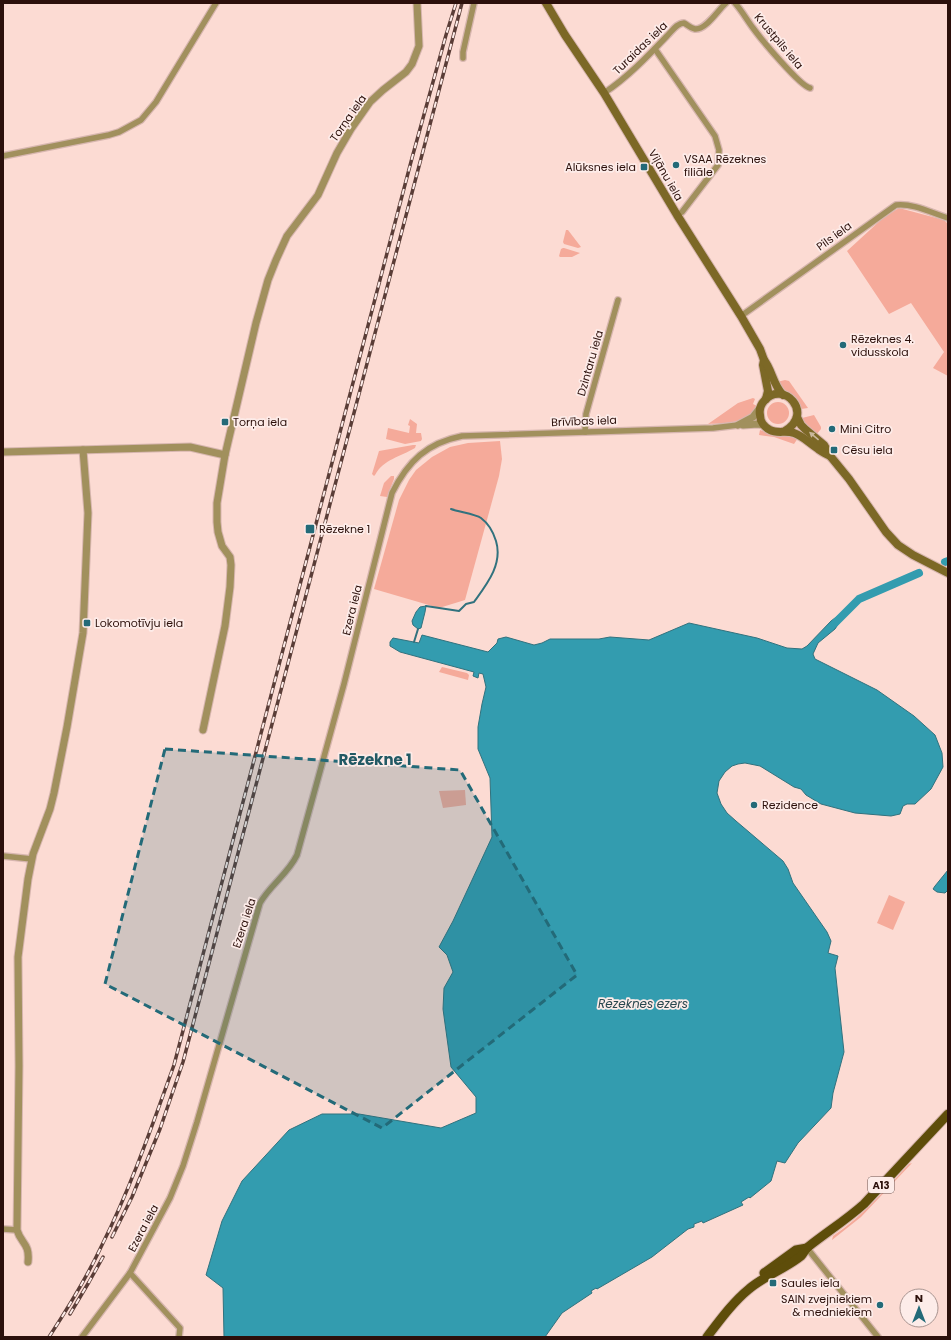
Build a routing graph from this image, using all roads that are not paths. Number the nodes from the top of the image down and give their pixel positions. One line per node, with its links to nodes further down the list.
1 (216, 3): 11 (street)
2 (417, 3): 28 (street, Torņa iela)
3 (474, 3): 8 (street)
4 (546, 3): 10 (main road, Viļānu iela)
5 (726, 3): 7 (street, Turaidas iela)
6 (735, 3): 9 (street, Krustpils iela)
7 (655, 49): 10 (street, Turaidas iela); 12 (street)
8 (463, 58)
9 (810, 88)
10 (604, 93): 12 (main road, Viļānu iela)
11 (3, 156)
12 (677, 215): 15 (main road, Viļānu iela)
13 (948, 218): 15 (street, Pils iela)
14 (618, 300): 24 (street, Dzintaru iela)
15 (741, 316): 16 (main road, Viļānu iela)
16 (764, 360): 17 (main road); 18 (main road)
17 (782, 395): 18 (main road); 20 (main road)
18 (766, 399): 19 (main road)
19 (760, 408): 21 (street); 22 (main road)
20 (797, 417): 23 (main road); 29 (main road, one-way to 20)
21 (738, 425): 22 (street); 24 (street, Brīvības iela)
22 (764, 425): 23 (main road)
23 (785, 431): 29 (main road)
24 (585, 432): 25 (street, Brīvības iela)
25 (433, 446): 39 (street, Ezera iela)
26 (83, 450): 27 (street); 28 (street); 33 (street)
27 (3, 452)
28 (225, 455): 31 (street, Torņa iela)
29 (831, 457): 30 (main road)
30 (948, 574)
31 (203, 730)
32 (3, 856): 33 (street)
33 (32, 859): 36 (street)
34 (948, 1114): 37 (main road, A13)
35 (3, 1229): 36 (street)
36 (17, 1230): 38 (street)
37 (807, 1248): 42 (main road, A13); 43 (street)
38 (28, 1262)
39 (130, 1273): 40 (street, Ezera iela); 41 (street)
40 (82, 1337)
41 (179, 1337)
42 (707, 1337)
43 (878, 1337)

